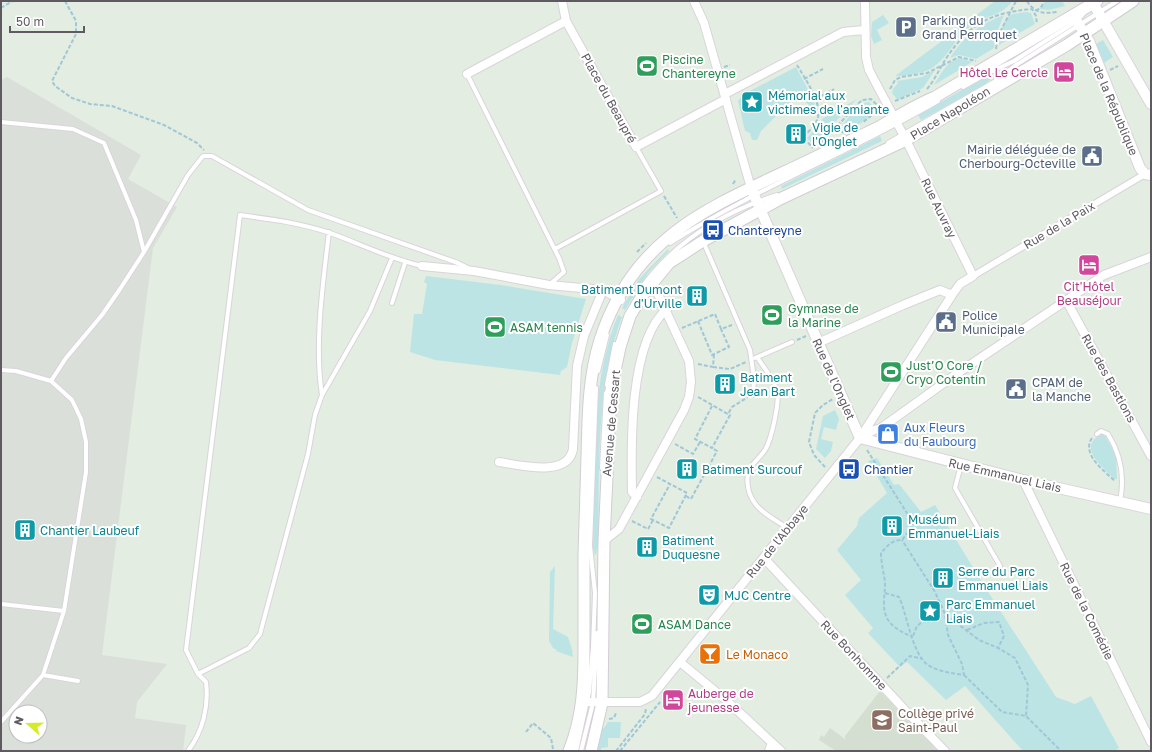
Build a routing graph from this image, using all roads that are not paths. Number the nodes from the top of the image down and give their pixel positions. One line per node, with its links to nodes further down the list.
1 (562, 1): 8 (street, Place du Beaupré)
2 (694, 1): 12 (street)
3 (865, 1): 10 (street, Rue Auvray)
4 (1116, 1): 7 (lane)
5 (1133, 1): 7 (main road, Place Napoléon)
6 (1095, 2): 7 (street, Place de la République); 9 (main road, Place Napoléon)
7 (1101, 17): 9 (main road, Place Napoléon); 13 (street, Place de la République)
8 (566, 21): 11 (street); 17 (street, Place du Beaupré)
9 (1079, 24): 14 (main road, Place Napoléon); 16 (main road, Place Napoléon); 18 (street, Place de la République)
10 (864, 30): 12 (street, Place du Beaupré); 14 (street, Rue Auvray)
11 (467, 74): 22 (lane)
12 (726, 97): 17 (street, Place du Beaupré); 19 (street)
13 (1151, 104)
14 (896, 121): 16 (street, Rue Auvray); 19 (main road, Place Napoléon)
15 (1, 122): 23 (lane)
16 (904, 137): 19 (main road, Place Napoléon); 29 (street, Rue Auvray)
17 (636, 147): 22 (lane)
18 (1149, 173): 29 (street, Rue de la Paix)
19 (755, 198): 21 (main road, Avenue de Cessart); 34 (main road, Avenue de Cessart); 39 (street, Rue de l'Onglet); 65 (lane)
20 (329, 232): 25 (lane); 44 (lane); 62 (lane)
21 (703, 241): 30 (main road, Avenue de Cessart); 41 (lane)
22 (554, 249): 31 (lane)
23 (144, 252): 28 (lane); 43 (lane)
24 (1151, 257): 35 (street)
25 (392, 258): 26 (lane); 44 (lane)
26 (406, 263): 27 (lane); 36 (lane)
27 (422, 266): 28 (street)
28 (474, 271): 31 (street)
29 (973, 276): 33 (street, Rue de l'Abbaye)
30 (652, 281): 37 (street); 56 (main road, Avenue de Cessart)
31 (549, 285): 32 (street)
32 (602, 290): 34 (street); 49 (street)
33 (952, 295): 39 (street); 47 (street, Rue de l'Abbaye)
34 (620, 299): 65 (lane); 65 (main road, Avenue de Cessart)
35 (1066, 300): 47 (street); 48 (street, Rue des Bastions)
36 (392, 303)
37 (666, 309): 52 (street); 52 (street)
38 (792, 342): 40 (lane)
39 (818, 343): 47 (street, Rue de l'Onglet)
40 (757, 358): 41 (lane); 55 (lane)
41 (751, 360): 45 (lane)
42 (1, 370): 43 (lane)
43 (51, 381): 60 (lane)
44 (322, 395): 62 (lane)
45 (753, 395)
46 (1097, 434): 53 (lane)
47 (860, 438): 50 (street, Rue Emmanuel Liais); 55 (street, Rue de l'Abbaye)
48 (1151, 456)
49 (499, 462)
50 (961, 465): 51 (street, Rue Emmanuel Liais); 58 (lane)
51 (1023, 480): 53 (street, Rue Emmanuel Liais); 67 (street, Rue de la Comédie)
52 (637, 497): 56 (street)
53 (1120, 502): 54 (street, Rue Emmanuel Liais)
54 (1151, 509)
55 (788, 529): 57 (street, Rue de l'Abbaye)
56 (604, 541): 65 (main road, Avenue de Cessart)
57 (764, 558): 61 (street, Rue de l'Abbaye); 76 (street, Rue Bonhomme)
58 (1000, 566)
59 (1, 604): 60 (lane)
60 (64, 610): 63 (lane)
61 (680, 662): 65 (street, Rue de l'Abbaye); 68 (street)
62 (198, 674): 69 (lane)
63 (43, 675): 64 (lane); 66 (lane)
64 (78, 681)
65 (591, 702): 70 (main road); 71 (lane); 72 (lane); 73 (main road)
66 (1, 722)
67 (1151, 742)
68 (772, 743): 74 (street); 75 (street)
69 (188, 751)
70 (569, 751)
71 (576, 751)
72 (581, 751)
73 (591, 751)
74 (769, 751)
75 (781, 751)
76 (945, 751)

